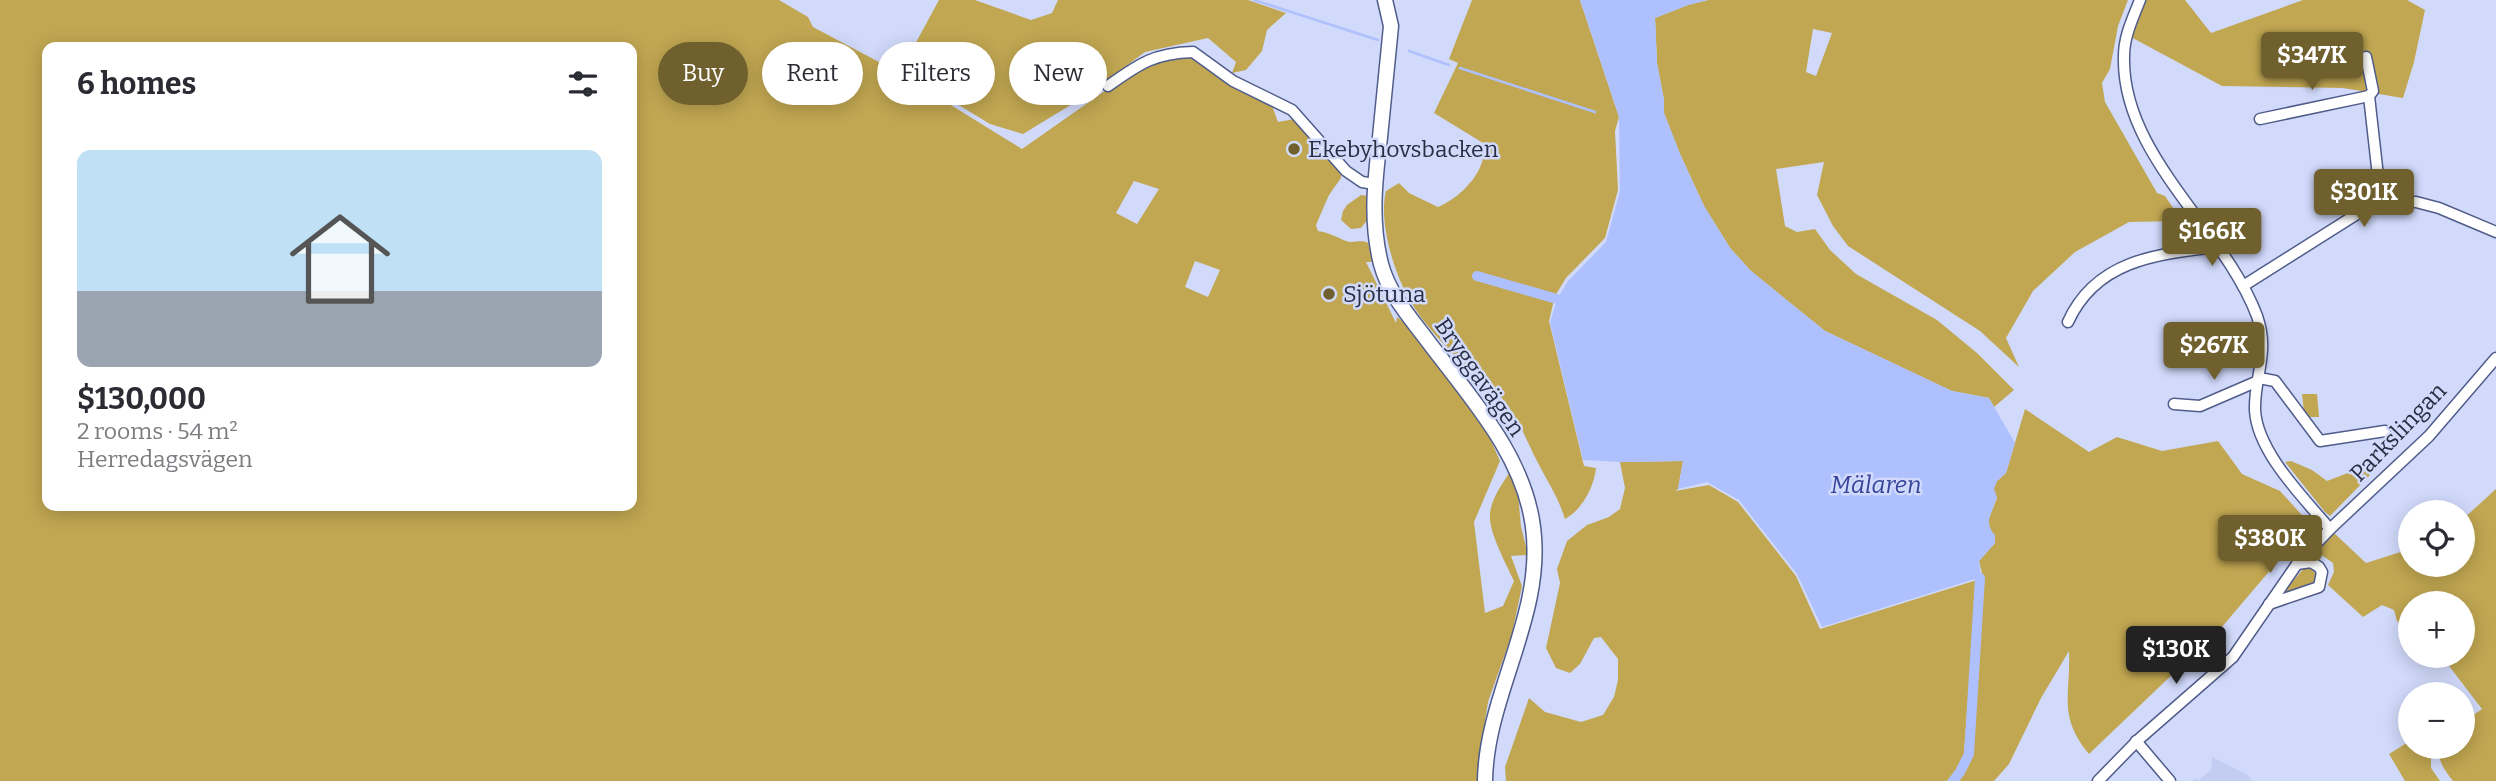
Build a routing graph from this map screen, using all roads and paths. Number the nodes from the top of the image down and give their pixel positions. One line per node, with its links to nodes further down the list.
1 (1385, 0): 7 (main road, Bryggavägen)
2 (2140, 0): 10 (street)
3 (2366, 57): 5 (street)
4 (1108, 86): 7 (street)
5 (2369, 96): 6 (street); 8 (street)
6 (2260, 118)
7 (1375, 184): 21 (main road, Bryggavägen)
8 (2376, 202): 9 (street); 11 (street)
9 (2496, 232)
10 (2217, 247): 11 (street); 12 (street)
11 (2243, 286): 14 (street)
12 (2068, 322)
13 (2496, 358): 17 (street, Parkslingan)
14 (2259, 380): 15 (street); 16 (street); 17 (street)
15 (2174, 404)
16 (2385, 431)
17 (2330, 529): 18 (street, Parkslingan)
18 (2297, 564): 19 (street, Parkslingan); 19 (street)
19 (2269, 604): 20 (street, Parkslingan)
20 (2136, 741): 22 (street, Parkslingan); 23 (street)
21 (1485, 781)
22 (2098, 781)
23 (2170, 781)

